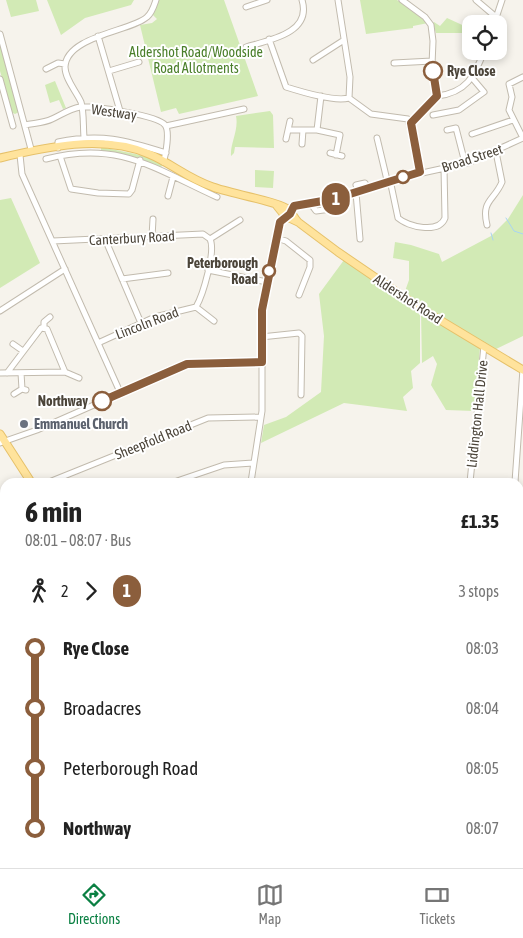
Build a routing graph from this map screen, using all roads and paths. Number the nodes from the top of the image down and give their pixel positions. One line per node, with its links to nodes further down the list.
1 (156, 0): 12 (street)
2 (266, 0): 8 (street)
3 (302, 0): 13 (street)
4 (338, 0): 14 (street)
5 (402, 0): 18 (street)
6 (476, 0): 9 (street)
7 (502, 0): 10 (street)
8 (246, 7)
9 (494, 15)
10 (497, 15)
11 (0, 34): 33 (street)
12 (98, 36): 21 (street); 23 (street)
13 (269, 39): 15 (street); 27 (street)
14 (344, 40): 16 (street); 29 (street)
15 (246, 47)
16 (313, 60)
17 (480, 60): 26 (street)
18 (432, 61): 20 (street); 28 (street)
19 (139, 62): 23 (street)
20 (394, 63)
21 (65, 64): 22 (street); 30 (street)
22 (46, 70)
23 (108, 71): 32 (street)
24 (523, 77): 36 (street)
25 (0, 79): 35 (street)
26 (473, 79): 28 (street); 34 (street)
27 (321, 96): 29 (street); 44 (street)
28 (437, 96): 38 (street)
29 (349, 98): 38 (street)
30 (82, 107): 32 (street, Westway); 39 (street, Westway); 47 (street)
31 (244, 109): 41 (street)
32 (120, 110): 41 (street, Westway)
33 (22, 114): 35 (street); 39 (street)
34 (433, 115)
35 (10, 117): 40 (street)
36 (513, 120): 46 (street); 49 (street)
37 (290, 121): 42 (street)
38 (411, 123): 67 (street)
39 (25, 125): 54 (street)
40 (13, 126)
41 (166, 126): 57 (street)
42 (288, 130): 43 (street); 50 (street)
43 (303, 130): 44 (street); 52 (street)
44 (317, 130): 58 (street)
45 (448, 130): 65 (street)
46 (472, 134)
47 (84, 137): 53 (street); 57 (street)
48 (378, 138): 69 (street)
49 (523, 138): 56 (street, Broad Street)
50 (286, 139)
51 (99, 143): 53 (main road, Aldershot Road); 55 (street); 64 (main road, Aldershot Road)
52 (302, 144)
53 (58, 148): 54 (main road, Aldershot Road)
54 (31, 150): 59 (main road, Aldershot Road)
55 (98, 152): 60 (street); 63 (street)
56 (496, 152): 65 (street, Broad Street); 78 (street)
57 (166, 153): 64 (street)
58 (330, 153)
59 (20, 155): 61 (main road, Aldershot Road); 84 (street)
60 (60, 156): 62 (street); 63 (street)
61 (0, 158)
62 (46, 159)
63 (140, 160): 68 (street)
64 (163, 162): 75 (main road, Aldershot Road)
65 (465, 163): 66 (street, Broad Street)
66 (444, 168): 67 (street, Broad Street); 69 (street)
67 (420, 172): 69 (street, Broad Street)
68 (173, 177): 71 (street); 72 (street)
69 (388, 180): 70 (street, Broad Street)
70 (357, 192): 73 (street); 83 (street)
71 (168, 196)
72 (218, 196)
73 (334, 199): 74 (street); 74 (street)
74 (310, 204): 75 (street)
75 (288, 212): 80 (street); 100 (main road, Aldershot Road)
76 (152, 219): 79 (street)
77 (240, 220): 82 (street)
78 (487, 225)
79 (152, 237): 81 (street, Canterbury Road); 82 (street, Canterbury Road)
80 (276, 238): 89 (street); 90 (street)
81 (105, 239): 84 (street, Canterbury Road); 88 (street)
82 (210, 239): 86 (street)
83 (360, 240)
84 (52, 242): 85 (street)
85 (65, 269): 92 (street); 98 (street)
86 (208, 270): 89 (street); 91 (street)
87 (168, 273): 88 (street)
88 (122, 279): 95 (street)
89 (267, 282): 97 (street)
90 (299, 296)
91 (196, 306): 94 (street); 95 (street, Lincoln Road)
92 (0, 311)
93 (50, 317): 96 (street)
94 (214, 321)
95 (142, 323): 98 (street, Lincoln Road)
96 (44, 328): 101 (street); 104 (street)
97 (261, 337): 102 (street); 111 (street)
98 (98, 343): 109 (street)
99 (12, 344): 101 (street)
100 (484, 346): 103 (main road, Aldershot Road); 120 (street, Liddington Hall Drive)
101 (22, 351): 106 (street)
102 (262, 362): 109 (street); 112 (street)
103 (523, 369): 121 (street)
104 (65, 372): 107 (street); 108 (street)
105 (0, 373): 106 (street)
106 (7, 373): 107 (street)
107 (21, 373): 110 (street)
108 (79, 378)
109 (120, 392): 114 (street)
110 (14, 394)
111 (301, 395)
112 (261, 417): 115 (street); 117 (street, Sheepfold Road)
113 (0, 434): 114 (main road)
114 (2, 442): 116 (main road)
115 (253, 463): 118 (street); 119 (street)
116 (28, 478)
117 (60, 478)
118 (185, 478)
119 (251, 478)
120 (470, 478)
121 (515, 478)

